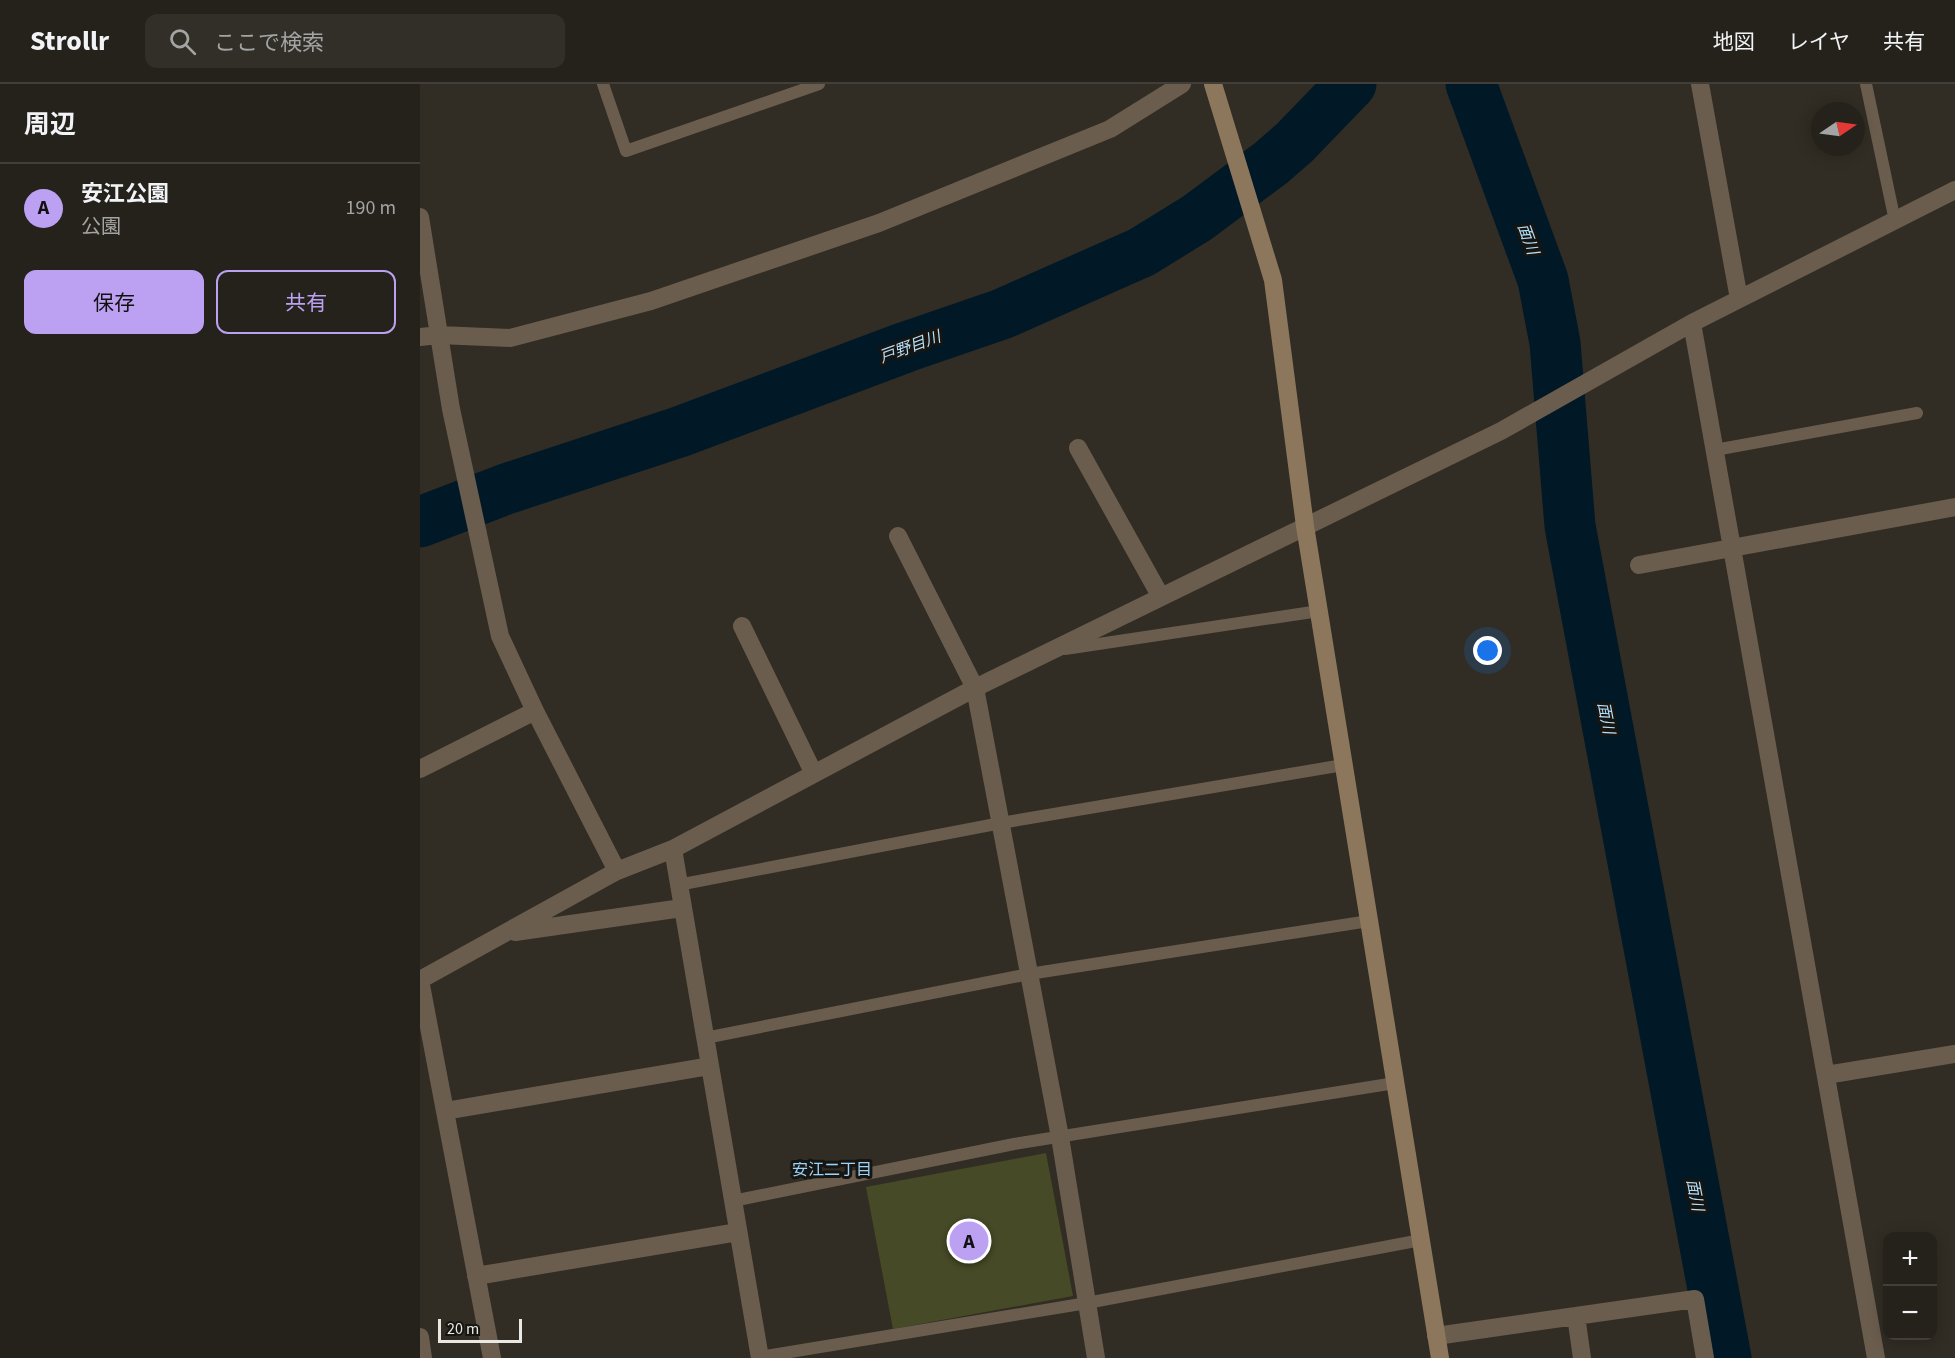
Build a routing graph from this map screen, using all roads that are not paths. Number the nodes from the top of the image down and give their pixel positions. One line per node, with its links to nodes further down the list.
1 (603, 84): 2 (lane)
2 (819, 84)
3 (1182, 84): 12 (street)
4 (1213, 84): 18 (street)
5 (1700, 84): 10 (street)
6 (1866, 84): 9 (lane)
7 (1955, 190): 9 (street)
8 (420, 216): 12 (street)
9 (1895, 221): 10 (street)
10 (1739, 299): 11 (street)
11 (1692, 323): 16 (street); 18 (street)
12 (439, 335): 13 (street); 27 (street)
13 (420, 337)
14 (1917, 413): 16 (lane)
15 (1078, 448): 22 (street)
16 (1715, 450): 20 (street)
17 (1955, 507): 20 (street)
18 (1305, 526): 22 (street); 23 (street)
19 (898, 536): 26 (street)
20 (1732, 548): 21 (street); 43 (street)
21 (1640, 565)
22 (1161, 597): 25 (street)
23 (1319, 611): 25 (lane); 28 (street)
24 (742, 626): 30 (street)
25 (1051, 651): 26 (street)
26 (975, 688): 30 (street); 31 (street)
27 (535, 711): 29 (street); 33 (street)
28 (1343, 765): 31 (lane); 36 (street)
29 (420, 769)
30 (814, 774): 32 (street)
31 (1001, 823): 34 (lane); 38 (street)
32 (673, 849): 33 (street); 34 (street)
33 (617, 871): 37 (street)
34 (678, 885): 35 (street)
35 (682, 908): 37 (street); 40 (street)
36 (1369, 921): 38 (lane); 44 (street)
37 (502, 934): 39 (street)
38 (1029, 974): 40 (lane); 46 (street)
39 (420, 980): 45 (street)
40 (705, 1038): 42 (street)
41 (1955, 1054): 43 (street)
42 (710, 1066): 45 (street); 47 (street)
43 (1826, 1075): 62 (street)
44 (1395, 1083): 46 (lane); 49 (street)
45 (445, 1111): 50 (street)
46 (1060, 1137): 47 (lane); 51 (street)
47 (733, 1201): 48 (street)
48 (738, 1232): 50 (street); 55 (street)
49 (1421, 1240): 51 (lane); 53 (street)
50 (476, 1276): 57 (street)
51 (1087, 1303): 55 (lane); 58 (street)
52 (1576, 1316): 53 (street); 60 (street); 61 (street)
53 (1436, 1335): 59 (street)
54 (420, 1337): 56 (street)
55 (760, 1357)
56 (423, 1358)
57 (492, 1358)
58 (1096, 1358)
59 (1440, 1358)
60 (1582, 1358)
61 (1705, 1358)
62 (1876, 1358)

